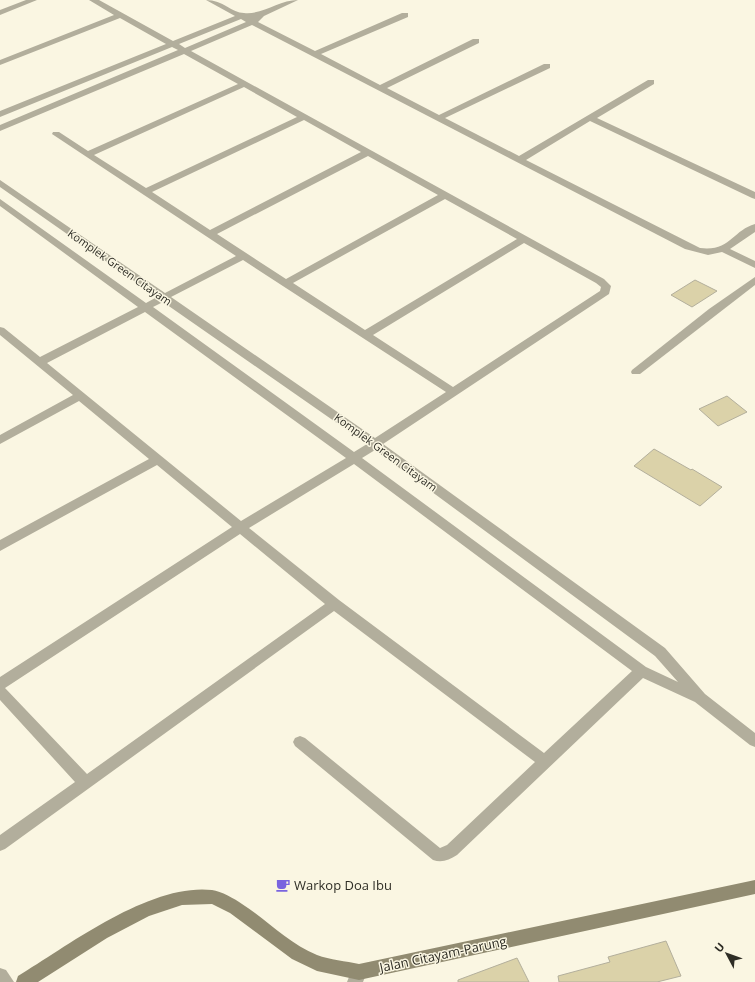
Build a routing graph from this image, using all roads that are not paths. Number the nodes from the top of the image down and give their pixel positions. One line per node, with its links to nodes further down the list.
1 (34, 0): 5 (street)
2 (93, 0): 7 (street)
3 (210, 0): 9 (street)
4 (294, 0): 6 (street)
5 (0, 13)
6 (261, 14): 9 (street); 10 (street)
7 (120, 15): 12 (street); 15 (street)
8 (405, 15): 14 (street)
9 (242, 16): 10 (street); 12 (street)
10 (253, 22): 13 (street); 14 (street)
11 (476, 42): 19 (street)
12 (172, 44): 13 (street); 20 (street)
13 (184, 51): 18 (street); 24 (street)
14 (315, 54): 19 (street)
15 (0, 63)
16 (546, 66): 22 (street)
17 (651, 82): 23 (street)
18 (244, 84): 21 (street); 27 (street)
19 (380, 88): 22 (street)
20 (0, 114)
21 (304, 117): 26 (street); 30 (street)
22 (439, 118): 28 (street)
23 (590, 118): 28 (street); 32 (street)
24 (0, 128)
25 (56, 134): 27 (street)
26 (368, 152): 31 (street); 35 (street)
27 (88, 154): 30 (street)
28 (519, 160): 37 (street)
29 (0, 183): 42 (street, Komplek Green Citayam)
30 (146, 192): 35 (street)
31 (445, 195): 36 (street); 41 (street)
32 (755, 196)
33 (0, 202): 43 (street)
34 (755, 227): 37 (street)
35 (210, 234): 38 (street)
36 (524, 239): 45 (street); 49 (street)
37 (723, 249): 39 (street)
38 (243, 256): 41 (street); 42 (street)
39 (755, 265)
40 (755, 280): 48 (street)
41 (286, 284): 45 (street)
42 (163, 298): 43 (street); 52 (street, Komplek Green Citayam)
43 (145, 307): 47 (street); 53 (street)
44 (0, 330): 46 (street)
45 (365, 335): 49 (street)
46 (5, 341): 47 (street)
47 (40, 362): 50 (street)
48 (636, 372)
49 (454, 392): 52 (street)
50 (80, 396): 51 (street); 54 (street)
51 (0, 440)
52 (375, 444): 53 (street); 61 (street, Komplek Green Citayam)
53 (354, 458): 55 (street); 58 (street)
54 (158, 459): 55 (street); 56 (street)
55 (240, 527): 57 (street); 59 (street)
56 (0, 546)
57 (334, 604): 64 (street); 65 (street)
58 (641, 671): 61 (street); 64 (street)
59 (0, 684)
60 (0, 691): 65 (street)
61 (700, 698): 62 (street, Komplek Green Citayam)
62 (755, 741)
63 (300, 742): 64 (street)
64 (545, 762)
65 (86, 783): 66 (street)
66 (0, 844)
67 (755, 887): 69 (street, Jalan Citayam-Parung)
68 (0, 976): 70 (street)
69 (357, 977): 71 (street, Jalan Citayam-Parung)
70 (6, 982)
71 (24, 982)

